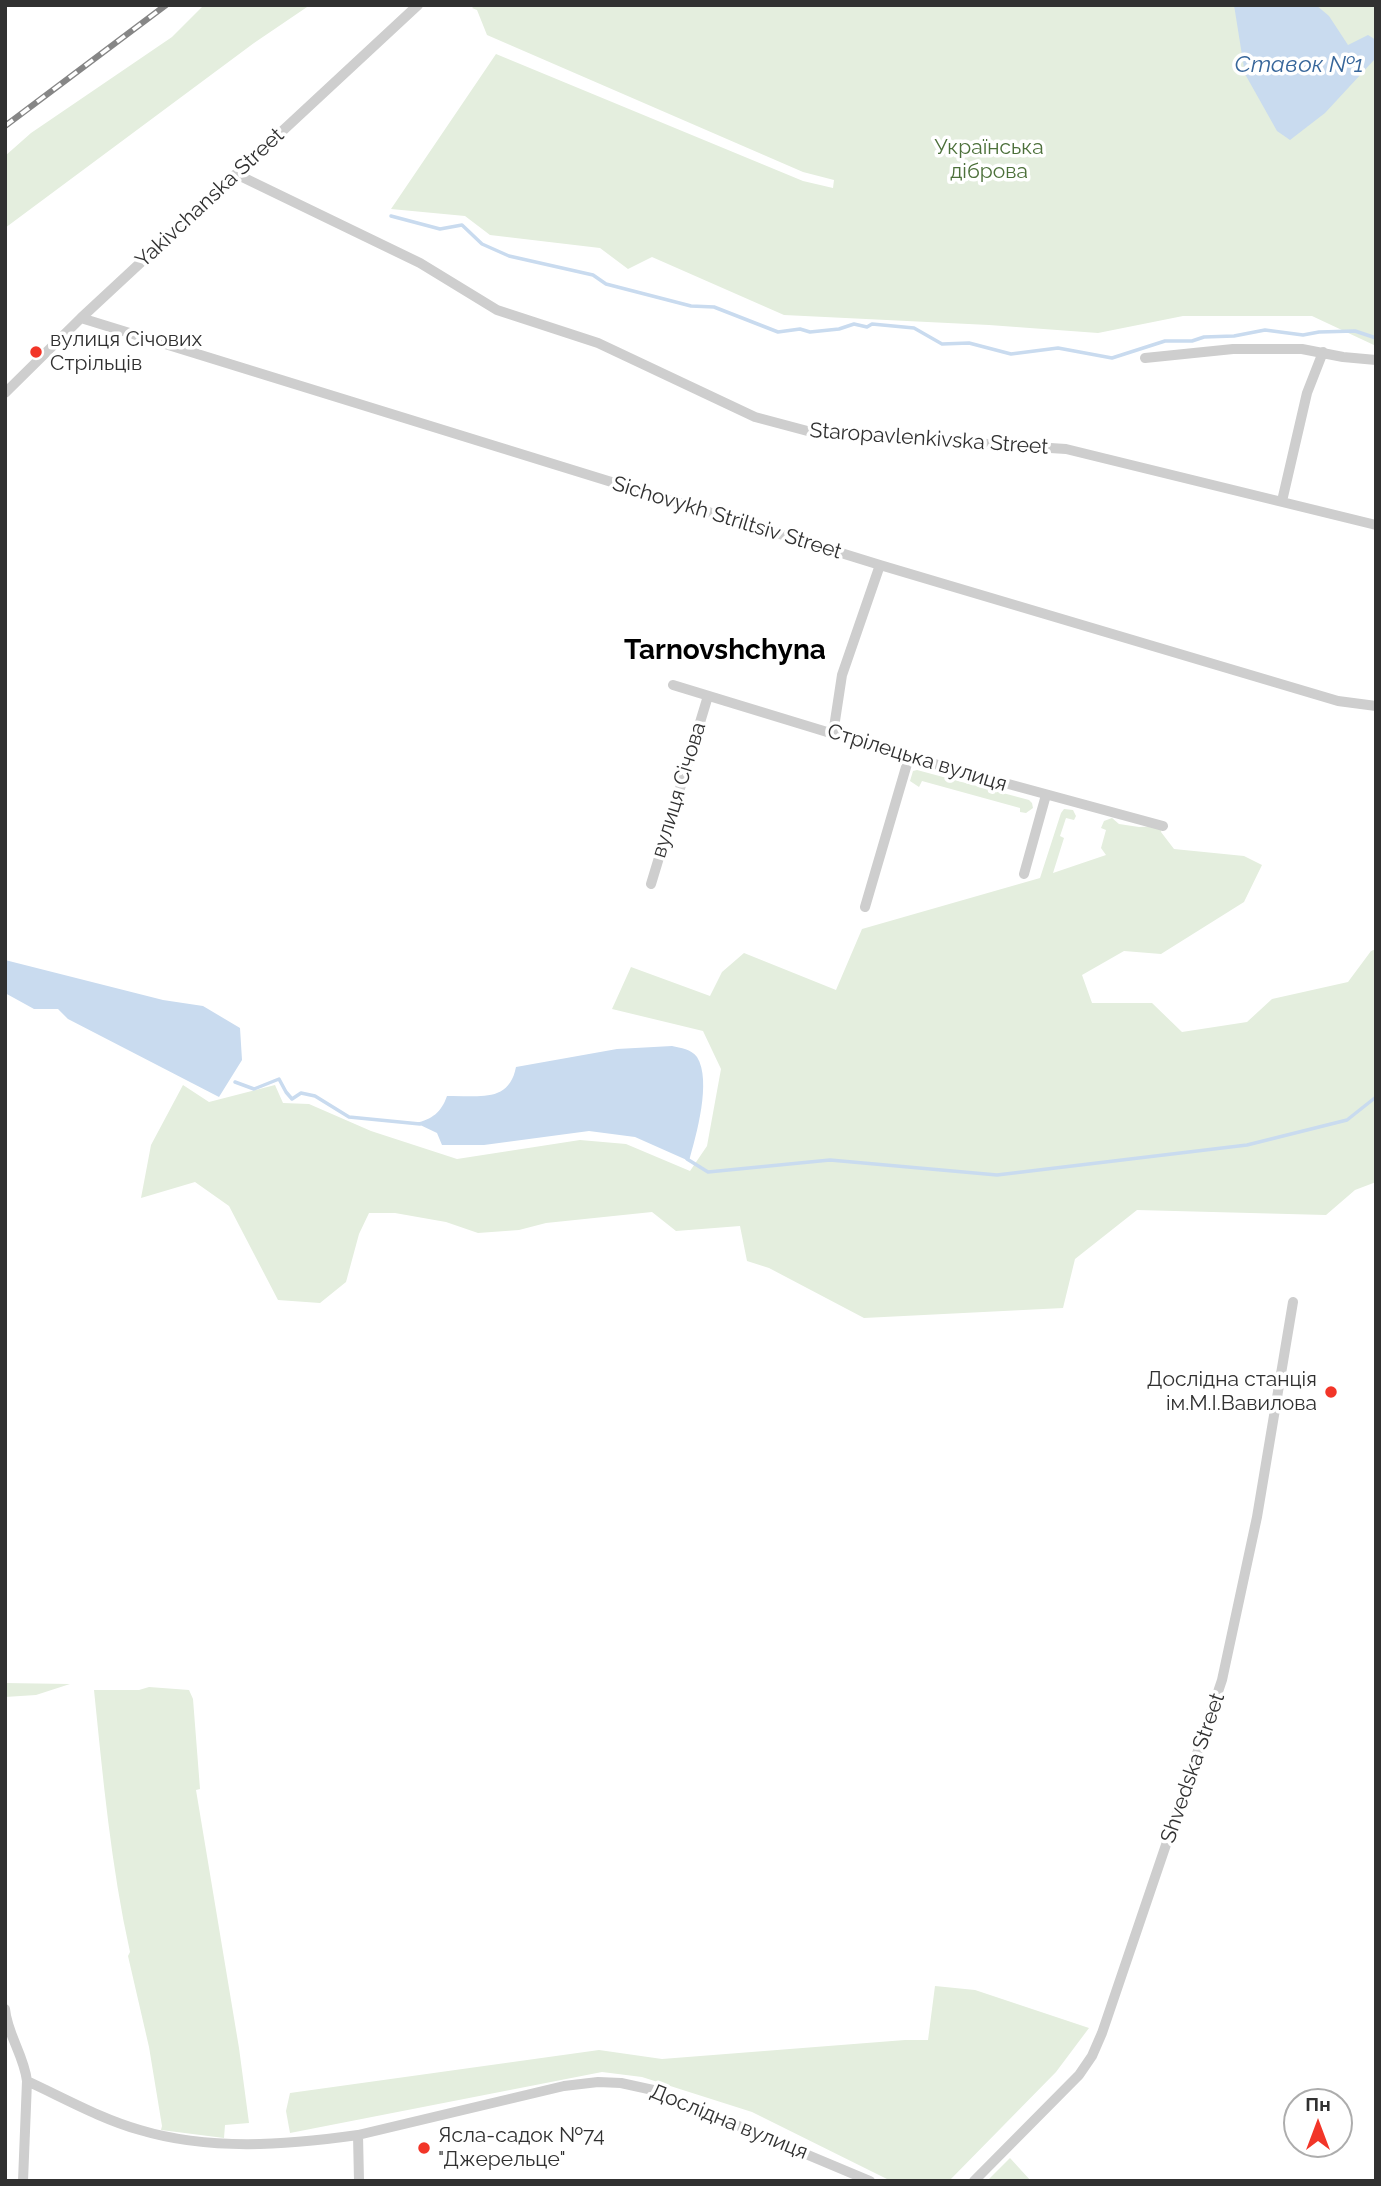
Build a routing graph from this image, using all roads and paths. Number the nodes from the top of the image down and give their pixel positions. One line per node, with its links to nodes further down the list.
1 (418, 5): 2 (street, Yakivchanska Street)
2 (236, 174): 3 (street, Yakivchanska Street); 8 (street, Staropavlenkivska Street)
3 (81, 318): 7 (street, Yakivchanska Street); 10 (street, Sichovykh Striltsiv Street)
4 (1323, 352): 5 (street); 6 (street); 8 (street)
5 (1144, 358)
6 (1376, 360)
7 (5, 393)
8 (1282, 501): 9 (street, Staropavlenkivska Street)
9 (1376, 525)
10 (880, 565): 13 (street, Sichovykh Striltsiv Street); 14 (street)
11 (673, 685): 12 (street, Стрілецька вулиця)
12 (708, 696): 14 (street, Стрілецька вулиця); 19 (street, вулиця Січова)
13 (1376, 706)
14 (834, 734): 15 (street, Стрілецька вулиця)
15 (909, 757): 16 (street, Стрілецька вулиця); 20 (street)
16 (1046, 795): 17 (street, Стрілецька вулиця); 18 (street)
17 (1163, 825)
18 (1024, 874)
19 (651, 884)
20 (865, 907)
21 (1293, 1302): 29 (street, Shvedska Street)
22 (5, 2009): 23 (street)
23 (9, 2034): 24 (street)
24 (27, 2081): 25 (street, Дослідна вулиця); 26 (street)
25 (358, 2135): 27 (street); 28 (street, Дослідна вулиця)
26 (23, 2181)
27 (359, 2181)
28 (870, 2181)
29 (974, 2181)

